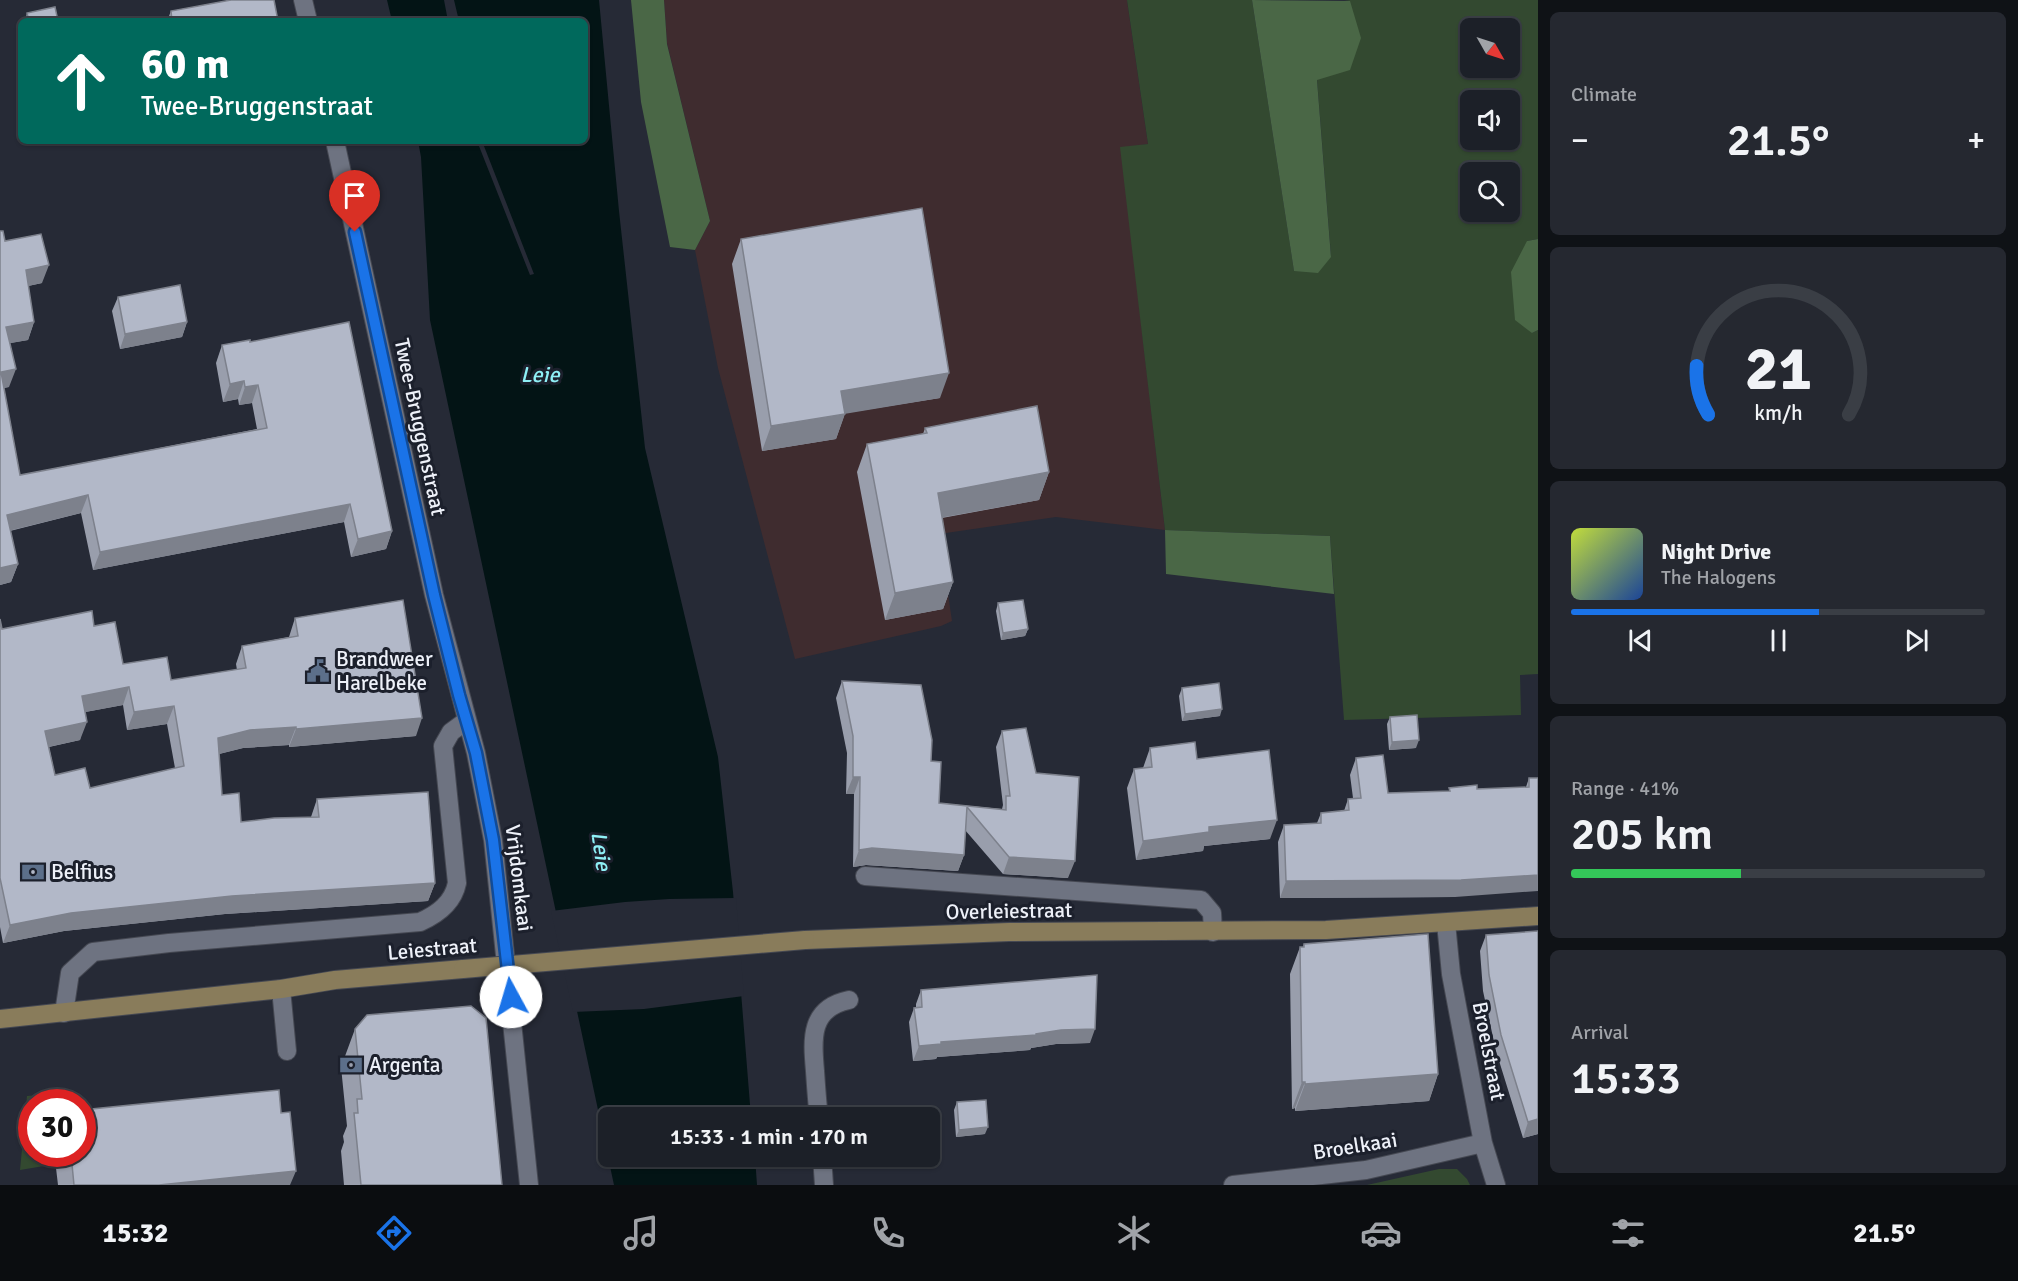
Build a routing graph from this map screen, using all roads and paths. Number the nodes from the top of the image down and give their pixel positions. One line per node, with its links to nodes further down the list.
1 (303, 0): 2 (street)
2 (307, 18)
3 (336, 144): 4 (street, Twee-Bruggenstraat)
4 (466, 721): 12 (street, Leiestraat); 18 (street, Vrijdomkaai)
5 (865, 876): 8 (street, Overleiestraat)
6 (1538, 916): 7 (main road, Overleiestraat)
7 (1446, 923): 8 (main road, Overleiestraat); 16 (street, Broelstraat)
8 (1213, 932): 9 (main road, Overleiestraat)
9 (805, 940): 10 (main road, Leiestraat, bridge)
10 (281, 989): 12 (main road, Leiestraat); 14 (street)
11 (849, 1000): 15 (street)
12 (64, 1012): 13 (main road, Leiestraat)
13 (0, 1019)
14 (287, 1051)
15 (818, 1107)
16 (1483, 1143): 20 (street, Broelkaai); 21 (street, Broelstraat)
17 (823, 1167): 19 (street)
18 (530, 1185)
19 (824, 1185)
20 (1233, 1185)
21 (1496, 1185)

